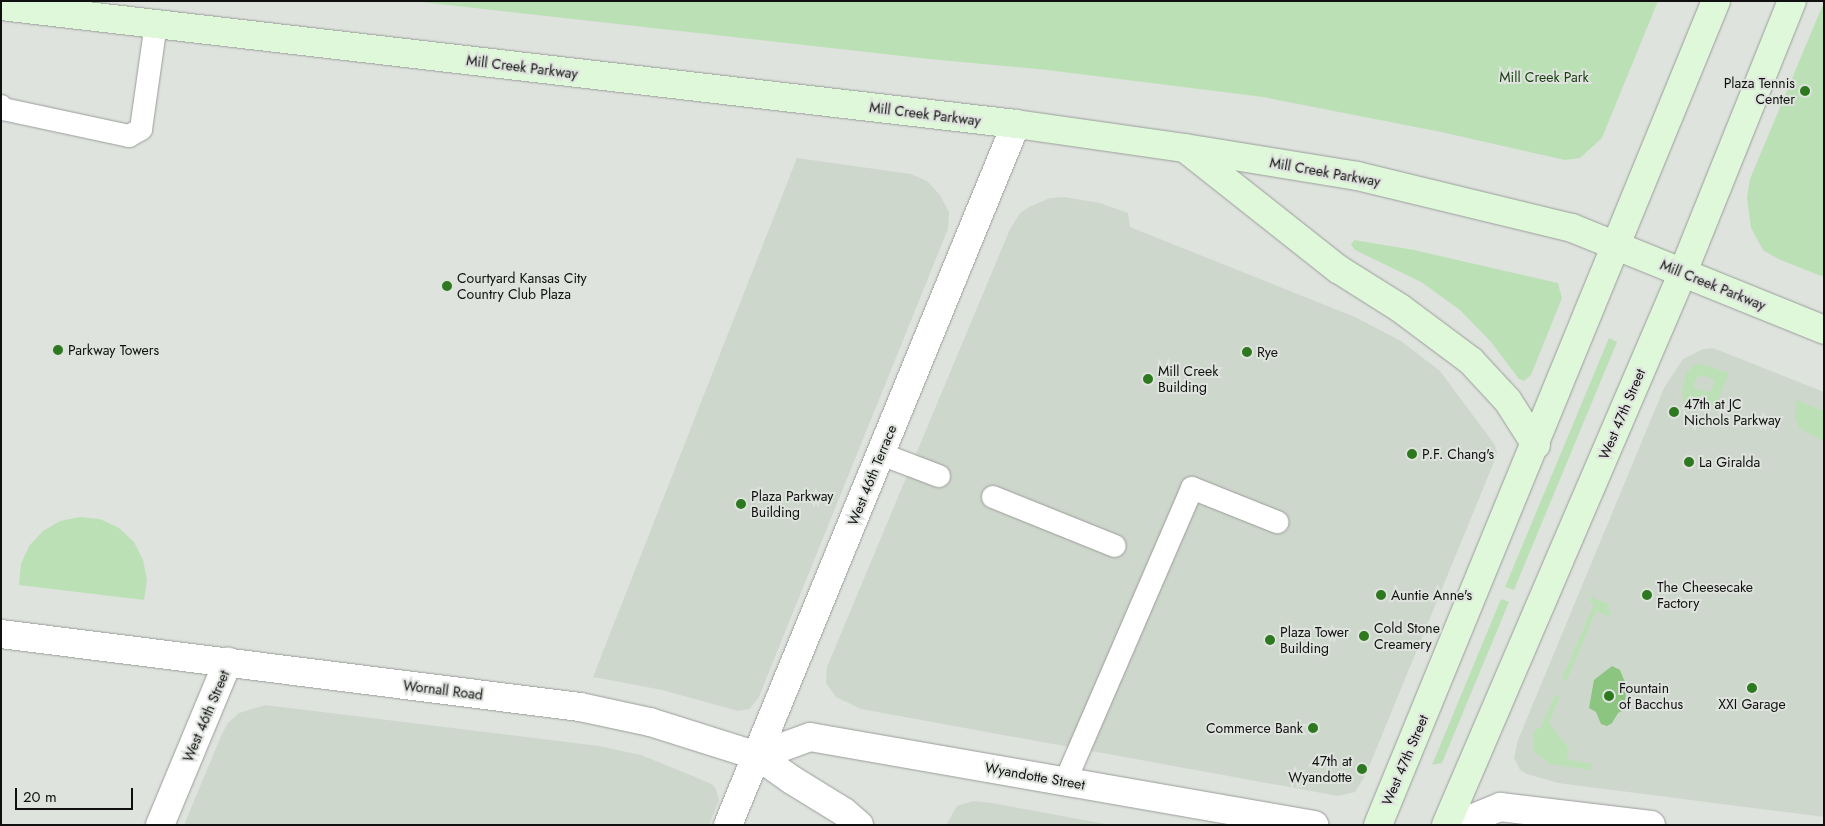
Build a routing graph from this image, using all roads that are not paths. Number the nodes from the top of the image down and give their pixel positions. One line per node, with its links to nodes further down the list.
1 (1716, 1): 8 (main road, West 47th Street)
2 (1792, 1): 9 (main road, West 47th Street)
3 (1, 6): 4 (main road, Mill Creek Parkway)
4 (156, 24): 5 (lane); 6 (main road, Mill Creek Parkway)
5 (1, 106)
6 (1016, 124): 7 (main road, Mill Creek Parkway); 12 (street, West 46th Terrace)
7 (1185, 148): 8 (main road, Mill Creek Parkway); 11 (main road)
8 (1617, 246): 9 (main road, Mill Creek Parkway); 11 (main road, West 47th Street)
9 (1682, 272): 10 (main road, Mill Creek Parkway); 26 (main road, West 47th Street)
10 (1824, 330)
11 (1536, 445): 25 (main road, West 47th Street)
12 (881, 454): 13 (lane); 19 (street, West 46th Terrace)
13 (939, 476)
14 (993, 497): 16 (lane)
15 (1277, 522): 20 (lane)
16 (1115, 546)
17 (1, 634): 18 (street, Wornall Road)
18 (228, 662): 19 (street, Wornall Road); 21 (street, West 46th Street)
19 (758, 756): 20 (street, Wyandotte Street); 22 (street, West 46th Terrace); 23 (street, Wornall Road)
20 (1066, 782): 24 (street, Wyandotte Street)
21 (160, 825)
22 (728, 825)
23 (859, 825)
24 (1314, 825)
25 (1378, 825)
26 (1446, 825)
27 (1456, 825): 28 (street)
28 (1651, 825)

